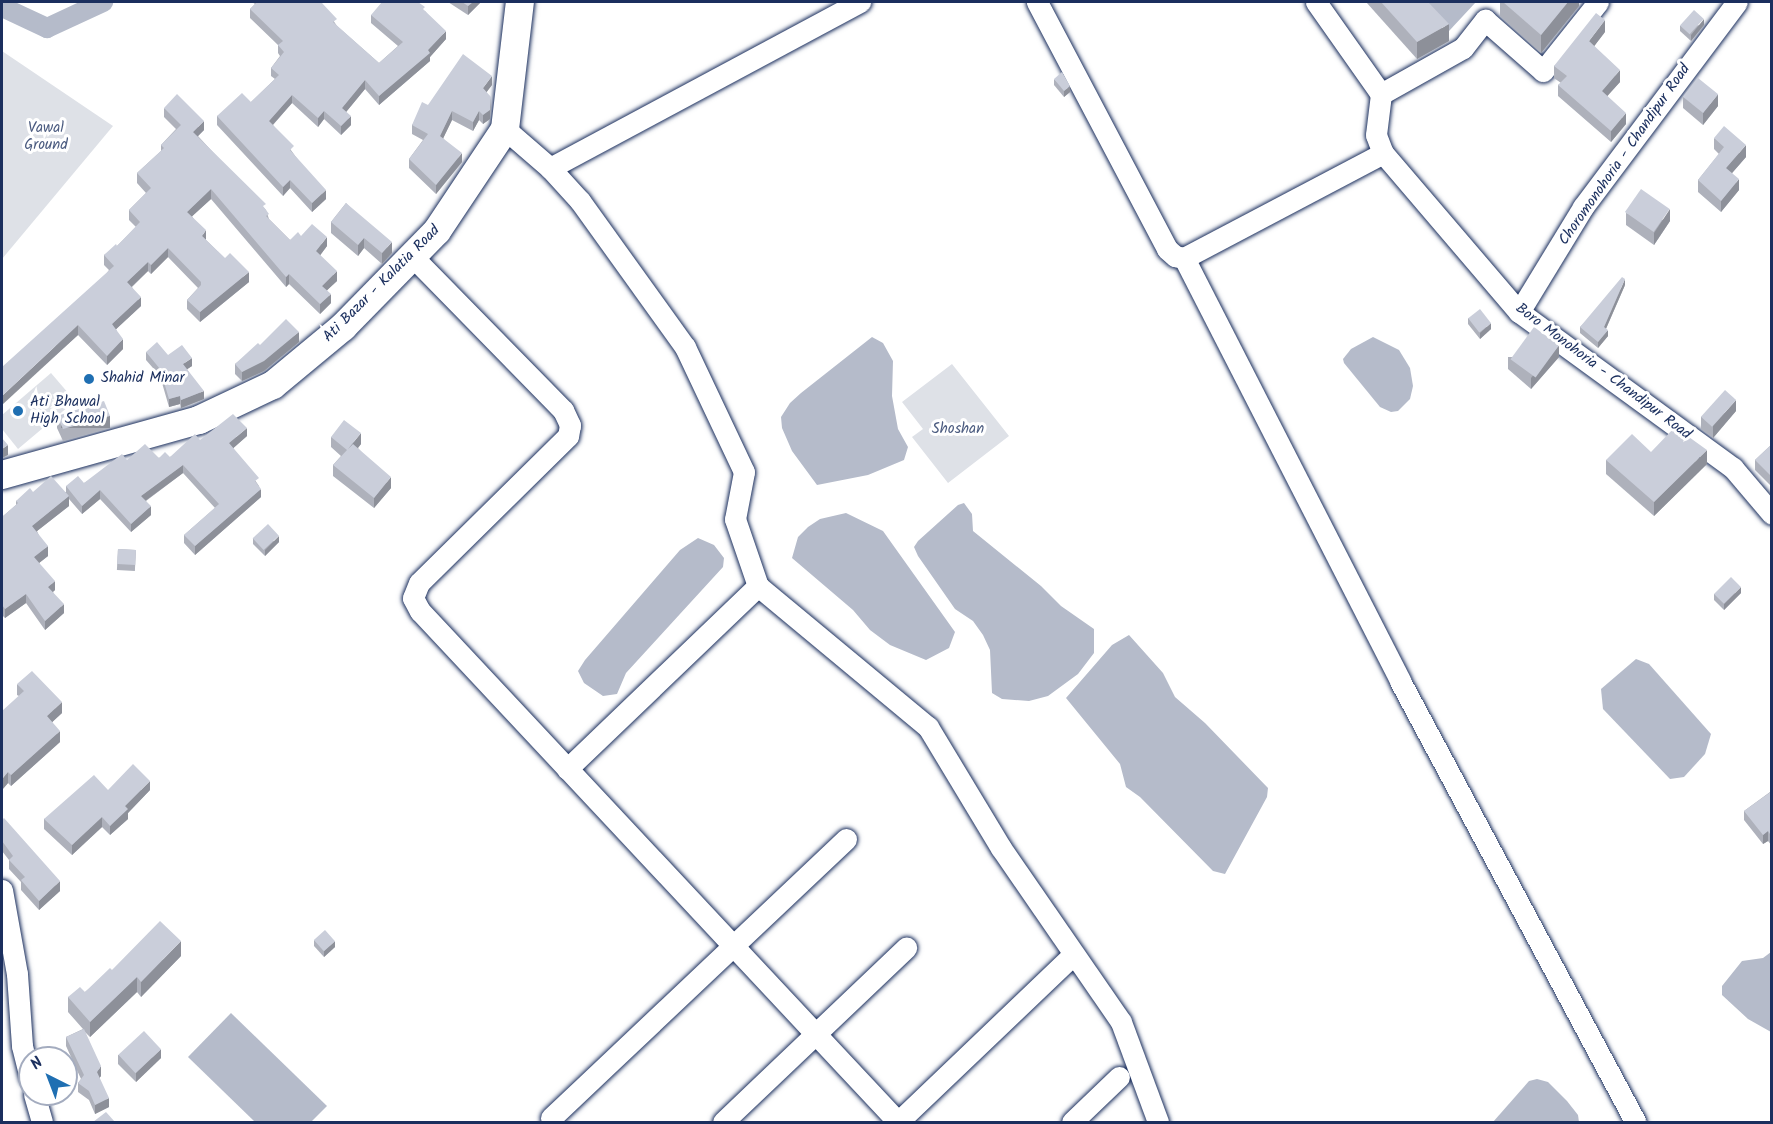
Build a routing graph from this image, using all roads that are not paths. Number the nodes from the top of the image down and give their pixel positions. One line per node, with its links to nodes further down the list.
1 (520, 2): 8 (main road, Ati Bazar - Kalatia Road)
2 (860, 2): 10 (street)
3 (1037, 2): 12 (street)
4 (1316, 2): 7 (street)
5 (1598, 2): 7 (street)
6 (1737, 2): 13 (street, Choromonohoria - Chandipur Road)
7 (1381, 94): 9 (street, Boro Monohoria - Chandipur Road)
8 (505, 129): 10 (street); 11 (main road, Ati Bazar - Kalatia Road)
9 (1383, 153): 12 (street); 13 (street, Boro Monohoria - Chandipur Road)
10 (550, 168): 16 (street)
11 (412, 256): 14 (main road, Ati Bazar - Kalatia Road); 17 (street)
12 (1185, 258): 34 (street)
13 (1519, 312): 15 (street, Boro Monohoria - Chandipur Road)
14 (2, 475)
15 (1772, 514)
16 (758, 586): 17 (street); 23 (street)
17 (567, 769): 21 (street)
18 (846, 839): 21 (street)
19 (2, 890): 20 (street)
20 (5, 914): 25 (street)
21 (732, 946): 24 (street); 28 (street)
22 (906, 948): 24 (street)
23 (1073, 955): 31 (street); 33 (street)
24 (816, 1035): 30 (street); 31 (street)
25 (22, 1046)
26 (1119, 1077): 32 (street)
27 (37, 1106): 29 (street)
28 (551, 1118)
29 (42, 1122)
30 (723, 1122)
31 (898, 1122)
32 (1072, 1122)
33 (1158, 1122)
34 (1635, 1122)

